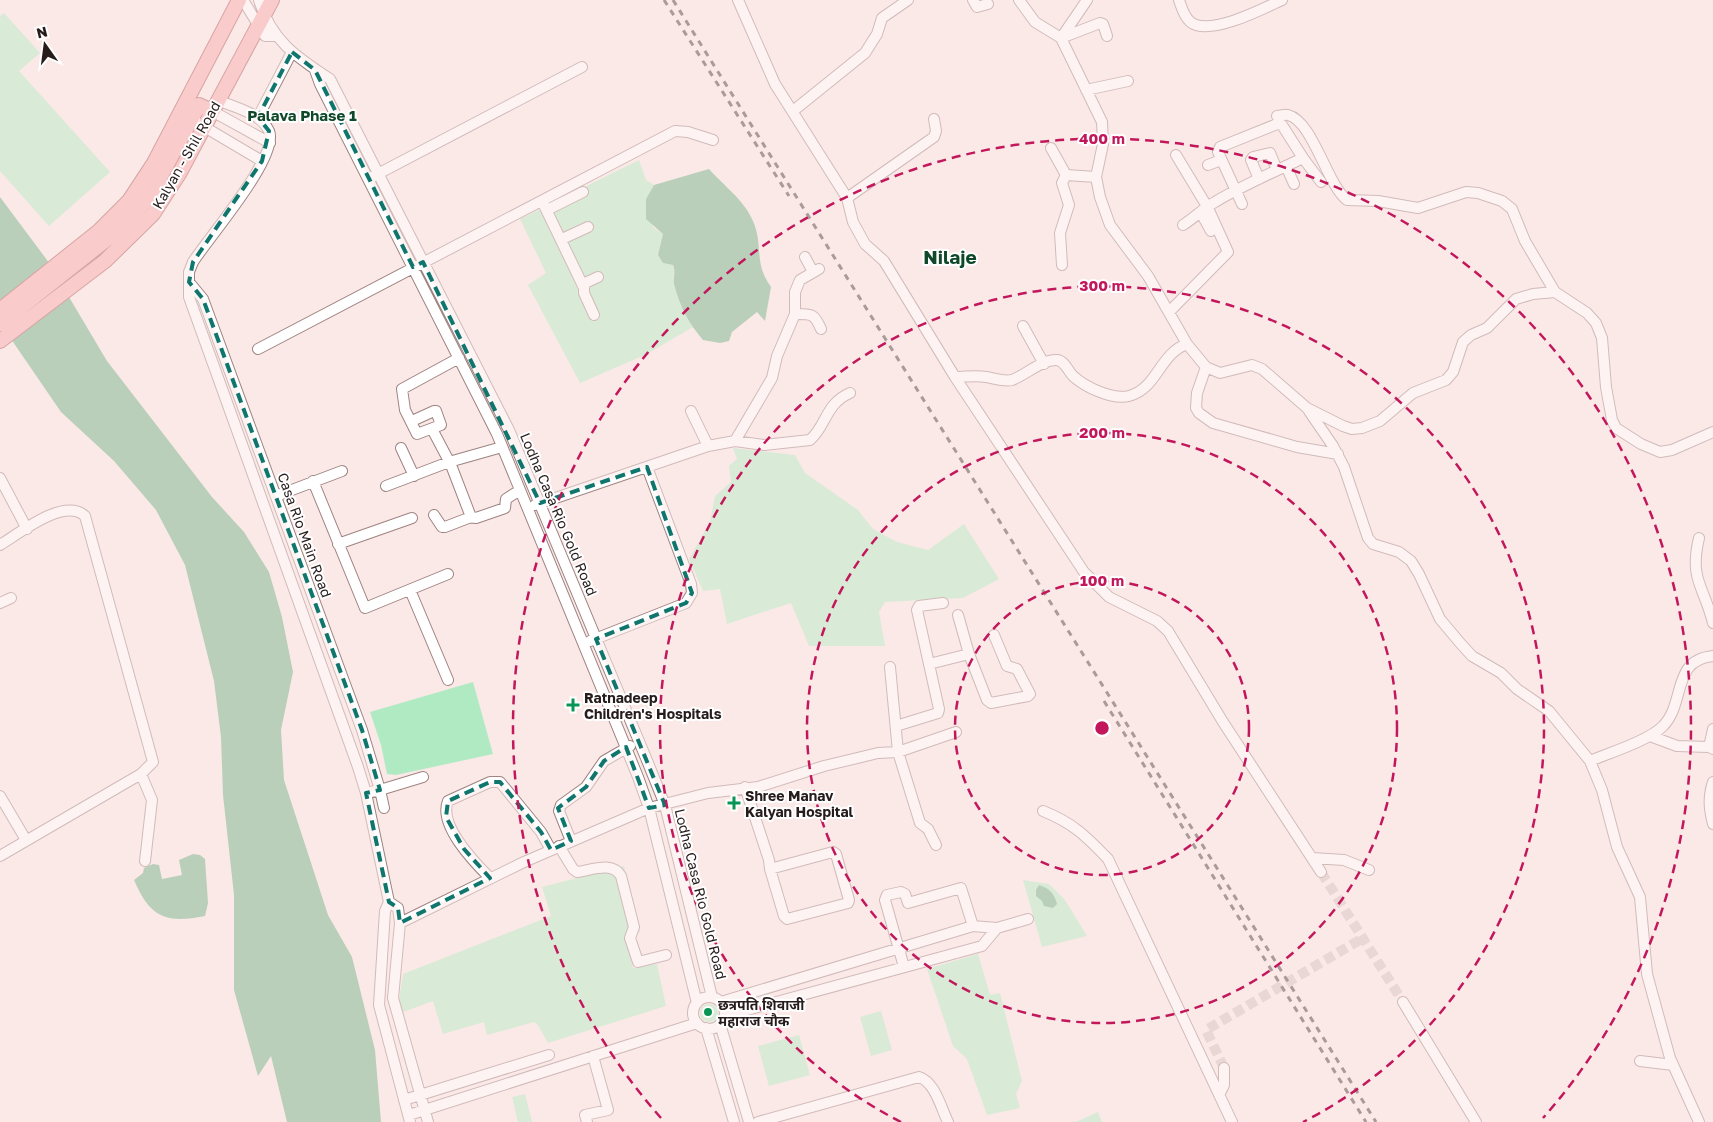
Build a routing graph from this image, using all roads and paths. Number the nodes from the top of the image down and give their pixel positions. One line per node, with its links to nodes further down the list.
1 (241, 0): 12 (street); 61 (main road)
2 (259, 0): 12 (street)
3 (272, 0): 12 (main road, Kalyan - Shil Road)
4 (738, 0): 21 (street)
5 (908, 0): 21 (street)
6 (973, 0): 11 (street)
7 (1019, 0): 14 (street)
8 (1088, 0): 14 (street)
9 (1179, 0): 10 (street)
10 (1282, 0)
11 (988, 4)
12 (261, 21): 15 (street, Lodha Casa Rio Gold Road); 20 (main road, Kalyan - Shil Road)
13 (1108, 36): 14 (street)
14 (1061, 38): 19 (street)
15 (292, 52): 17 (street, Lodha Casa Rio Gold Road); 23 (street)
16 (582, 67): 36 (street)
17 (315, 70): 36 (street, Lodha Casa Rio Gold Road); 39 (street, Lodha Casa Rio Gold Road)
18 (1128, 81): 19 (street)
19 (1086, 90): 38 (street)
20 (210, 105): 23 (street); 24 (main road, Kalyan - Shil Road); 26 (main road, Kalyan - Shil Road); 28 (street)
21 (793, 111): 45 (street)
22 (1277, 116): 60 (street)
23 (258, 117): 28 (street)
24 (191, 119): 26 (street); 65 (main road, Kalyan - Shil Road)
25 (934, 119): 45 (street)
26 (204, 128): 33 (street); 68 (main road, Kalyan - Shil Road)
27 (712, 140): 47 (street)
28 (270, 143): 33 (street, Casa Rio Main Road)
29 (1051, 148): 37 (street)
30 (1176, 155): 48 (street)
31 (1303, 158): 32 (street); 35 (street); 41 (street)
32 (1221, 160): 34 (street); 43 (street)
33 (262, 161): 58 (street, Casa Rio Main Road)
34 (1208, 165)
35 (1282, 168): 40 (street); 40 (street); 42 (street)
36 (378, 174): 39 (street); 54 (street, Lodha Casa Rio Gold Road)
37 (1066, 175): 38 (street); 55 (street)
38 (1096, 177): 62 (street)
39 (368, 179): 56 (street, Lodha Casa Rio Gold Road)
40 (1259, 179): 43 (street)
41 (1321, 182)
42 (1294, 184)
43 (1236, 191): 46 (street); 48 (street)
44 (583, 192): 47 (street)
45 (847, 198): 74 (street)
46 (1242, 204)
47 (545, 205): 52 (street); 54 (street)
48 (1204, 210): 49 (street); 51 (street); 62 (street)
49 (1184, 225)
50 (588, 227): 52 (street)
51 (1211, 231)
52 (562, 239): 59 (street)
53 (805, 257): 63 (street)
54 (423, 262): 56 (street); 95 (street, Lodha Casa Rio Gold Road)
55 (1062, 265)
56 (413, 267): 70 (street); 71 (street, Lodha Casa Rio Gold Road)
57 (598, 277): 59 (street)
58 (189, 282): 94 (street, Casa Rio Main Road); 119 (street, Casa Rio Main Road)
59 (583, 284): 64 (street)
60 (1555, 292): 76 (street); 80 (street)
61 (0, 310)
62 (1169, 312): 69 (street)
63 (795, 314): 67 (street); 81 (street)
64 (594, 316)
65 (0, 324)
66 (1023, 326): 72 (street)
67 (822, 329)
68 (0, 341)
69 (1186, 344): 72 (street); 73 (street)
70 (258, 349)
71 (459, 358): 78 (street); 82 (street, Lodha Casa Rio Gold Road)
72 (1044, 364): 74 (street)
73 (1206, 367): 76 (street); 85 (street)
74 (955, 377): 147 (street)
75 (850, 393): 81 (street)
76 (1307, 408): 85 (street)
77 (691, 411): 83 (street)
78 (412, 421): 79 (street); 79 (street)
79 (432, 430): 86 (street)
80 (1713, 432)
81 (735, 441): 83 (street)
82 (502, 446): 86 (street); 93 (street, Lodha Casa Rio Gold Road)
83 (708, 446): 87 (street)
84 (401, 448): 89 (street)
85 (1338, 454): 129 (street)
86 (448, 462): 89 (street); 98 (street)
87 (647, 467): 95 (street); 112 (street)
88 (342, 471): 91 (street)
89 (414, 476): 92 (street)
90 (0, 478): 100 (street)
91 (313, 481): 94 (street); 102 (street)
92 (386, 486)
93 (520, 490): 96 (street, Lodha Casa Rio Gold Road); 98 (street)
94 (276, 496): 116 (street, Casa Rio Main Road)
95 (540, 503): 96 (street); 112 (street, Lodha Casa Rio Gold Road)
96 (527, 507): 113 (street, Lodha Casa Rio Gold Road)
97 (434, 514): 98 (street)
98 (471, 517)
99 (412, 518): 102 (street)
100 (27, 529): 103 (street); 130 (street)
101 (1698, 538): 110 (street)
102 (338, 544): 105 (street)
103 (0, 545)
104 (448, 574): 105 (street)
105 (410, 590): 120 (street)
106 (11, 598): 107 (street)
107 (0, 603)
108 (943, 603): 117 (street)
109 (958, 616): 114 (street)
110 (1713, 623)
111 (994, 635): 114 (street)
112 (596, 639): 113 (street); 125 (street, Lodha Casa Rio Gold Road)
113 (584, 644): 126 (street, Lodha Casa Rio Gold Road)
114 (969, 654): 117 (street)
115 (1713, 656): 124 (street)
116 (338, 664): 119 (street); 134 (street, Casa Rio Main Road)
117 (929, 664): 121 (street)
118 (890, 667): 121 (street)
119 (323, 669): 135 (street, Casa Rio Main Road)
120 (448, 680)
121 (896, 726): 128 (street)
122 (1713, 729): 127 (street)
123 (956, 732): 128 (street)
124 (1650, 736): 127 (street); 129 (street)
125 (640, 742): 126 (street); 137 (street, Lodha Casa Rio Gold Road)
126 (626, 747): 139 (street, Lodha Casa Rio Gold Road); 143 (street)
127 (1711, 748)
128 (898, 752): 133 (street); 144 (street)
129 (1590, 761): 173 (street)
130 (142, 774): 142 (street); 148 (street)
131 (423, 777): 134 (street)
132 (1713, 782): 141 (street)
133 (745, 787): 137 (street); 149 (street)
134 (380, 790): 135 (street); 138 (street, Casa Rio Main Road)
135 (366, 793): 153 (street, Casa Rio Main Road)
136 (0, 796): 142 (street)
137 (665, 805): 139 (street); 165 (street, Lodha Casa Rio Gold Road)
138 (384, 808)
139 (650, 808): 143 (street); 167 (street, Lodha Casa Rio Gold Road)
140 (1044, 811): 175 (street)
141 (1713, 824)
142 (26, 840): 146 (street)
143 (571, 841): 145 (street)
144 (936, 845)
145 (555, 848): 152 (street); 152 (street); 160 (street)
146 (0, 856)
147 (1312, 858): 150 (street); 151 (street)
148 (145, 862)
149 (770, 869): 149 (street)
150 (1369, 870)
151 (1321, 872)
152 (490, 878): 155 (street)
153 (389, 902): 155 (street, Casa Rio Main Road); 177 (street, Casa Rio Main Road)
154 (1028, 919): 157 (street)
155 (400, 923): 176 (street)
156 (973, 926): 157 (street); 158 (street); 159 (street)
157 (997, 928): 161 (street)
158 (940, 937): 159 (street); 161 (street)
159 (898, 948): 162 (street); 163 (street)
160 (666, 955)
161 (945, 956): 162 (street)
162 (904, 967): 164 (street)
163 (814, 972): 164 (street); 165 (street)
164 (819, 989): 168 (street)
165 (717, 1000): 167 (street, Lodha Casa Rio Gold Road); 168 (street, Lodha Casa Rio Gold Road)
166 (1403, 1002): 188 (street)
167 (697, 1003): 169 (street, Lodha Casa Rio Gold Road)
168 (722, 1020): 169 (street); 184 (street, Lodha Casa Rio Gold Road)
169 (702, 1025): 171 (street); 183 (street, Lodha Casa Rio Gold Road)
170 (549, 1055): 176 (street)
171 (593, 1056): 178 (street); 182 (street)
172 (1640, 1061): 173 (street)
173 (1673, 1065): 189 (street)
174 (1224, 1068): 175 (street)
175 (1220, 1093): 187 (street)
176 (420, 1095): 177 (street); 178 (street)
177 (404, 1100): 180 (street, Casa Rio Main Road)
178 (425, 1110): 180 (street); 181 (street)
179 (795, 1117): 185 (street); 186 (street)
180 (410, 1118)
181 (428, 1122)
182 (587, 1122)
183 (734, 1122)
184 (749, 1122)
185 (758, 1122)
186 (948, 1122)
187 (1232, 1122)
188 (1476, 1122)
189 (1699, 1122)

